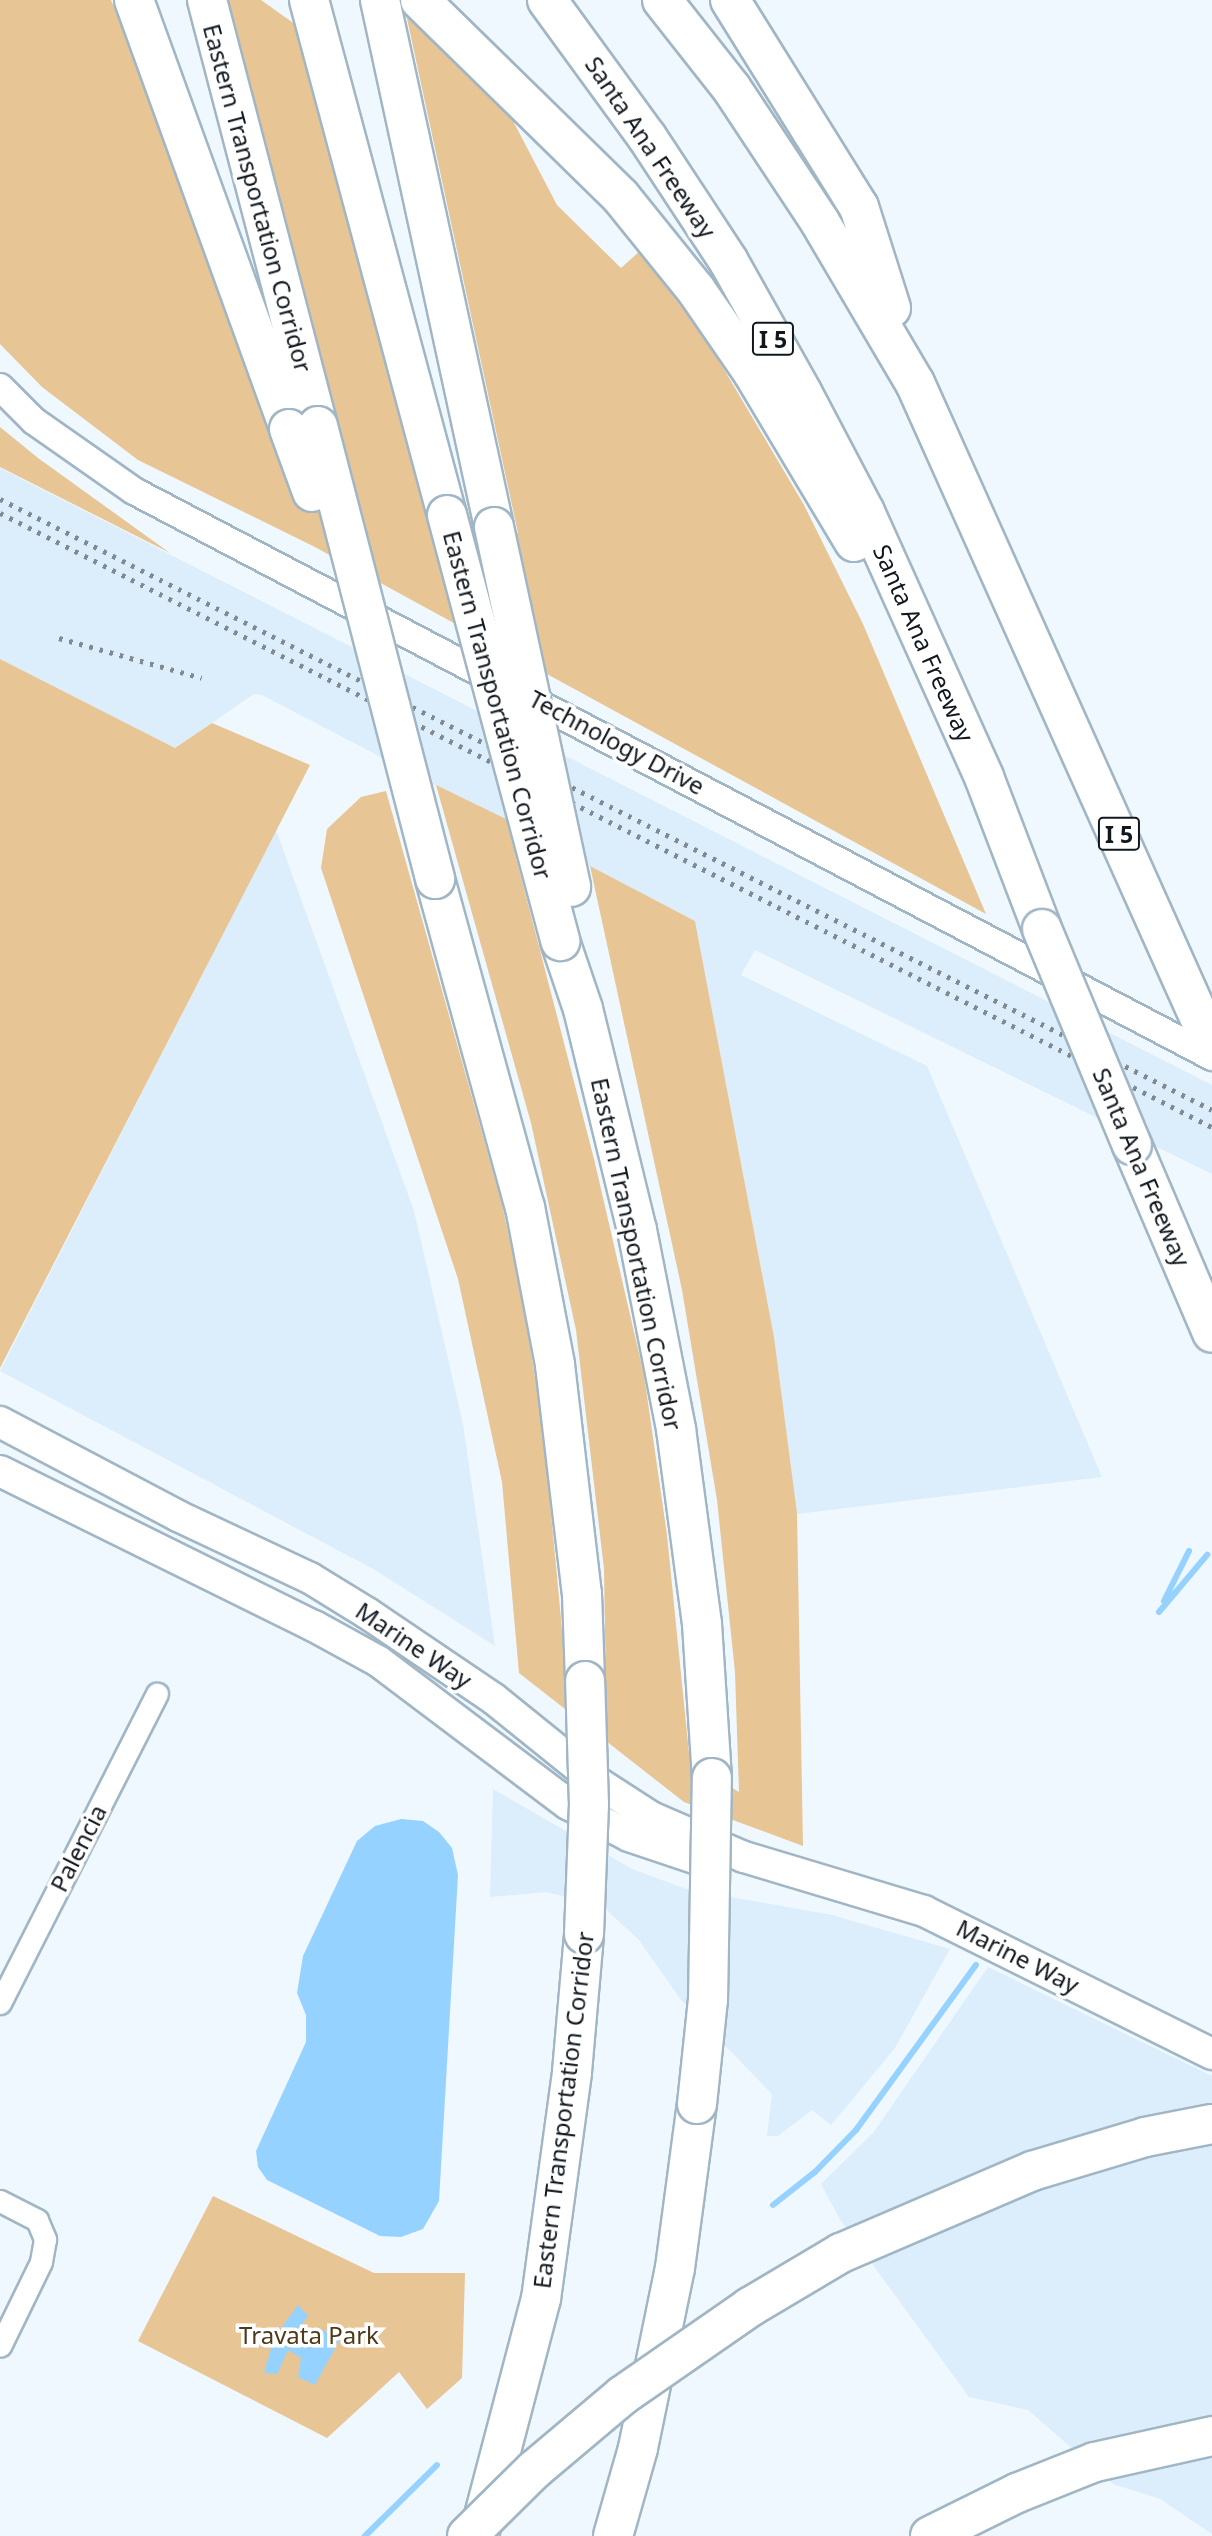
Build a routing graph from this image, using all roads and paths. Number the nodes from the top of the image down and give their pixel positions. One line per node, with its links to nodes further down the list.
1 (134, 0): 11 (highway)
2 (207, 0): 11 (highway, Eastern Transportation Corridor)
3 (380, 0): 13 (highway, bridge)
4 (420, 0): 12 (highway)
5 (547, 0): 12 (highway, Santa Ana Freeway / I 5)
6 (662, 0): 9 (highway, I 5)
7 (730, 0): 9 (highway)
8 (310, 4): 13 (highway, Eastern Transportation Corridor, bridge)
9 (915, 383): 14 (highway, I 5)
10 (0, 387): 15 (street, Technology Drive)
11 (303, 427): 28 (highway, Eastern Transportation Corridor, bridge)
12 (951, 706): 16 (highway, Santa Ana Freeway / I 5, bridge)
13 (572, 942): 29 (highway, Eastern Transportation Corridor, bridge)
14 (1212, 1046)
15 (1212, 1057)
16 (1212, 1333)
17 (0, 1422): 20 (main road, Marine Way)
18 (0, 1471): 20 (main road, Marine Way)
19 (157, 1693): 21 (street, Palencia)
20 (815, 1880): 22 (main road, Marine Way)
21 (0, 2003)
22 (1212, 2054)
23 (1212, 2123): 27 (highway, bridge)
24 (0, 2201): 25 (street)
25 (0, 2346)
26 (1212, 2436): 30 (highway)
27 (467, 2536)
28 (478, 2536)
29 (613, 2536)
30 (930, 2536)

